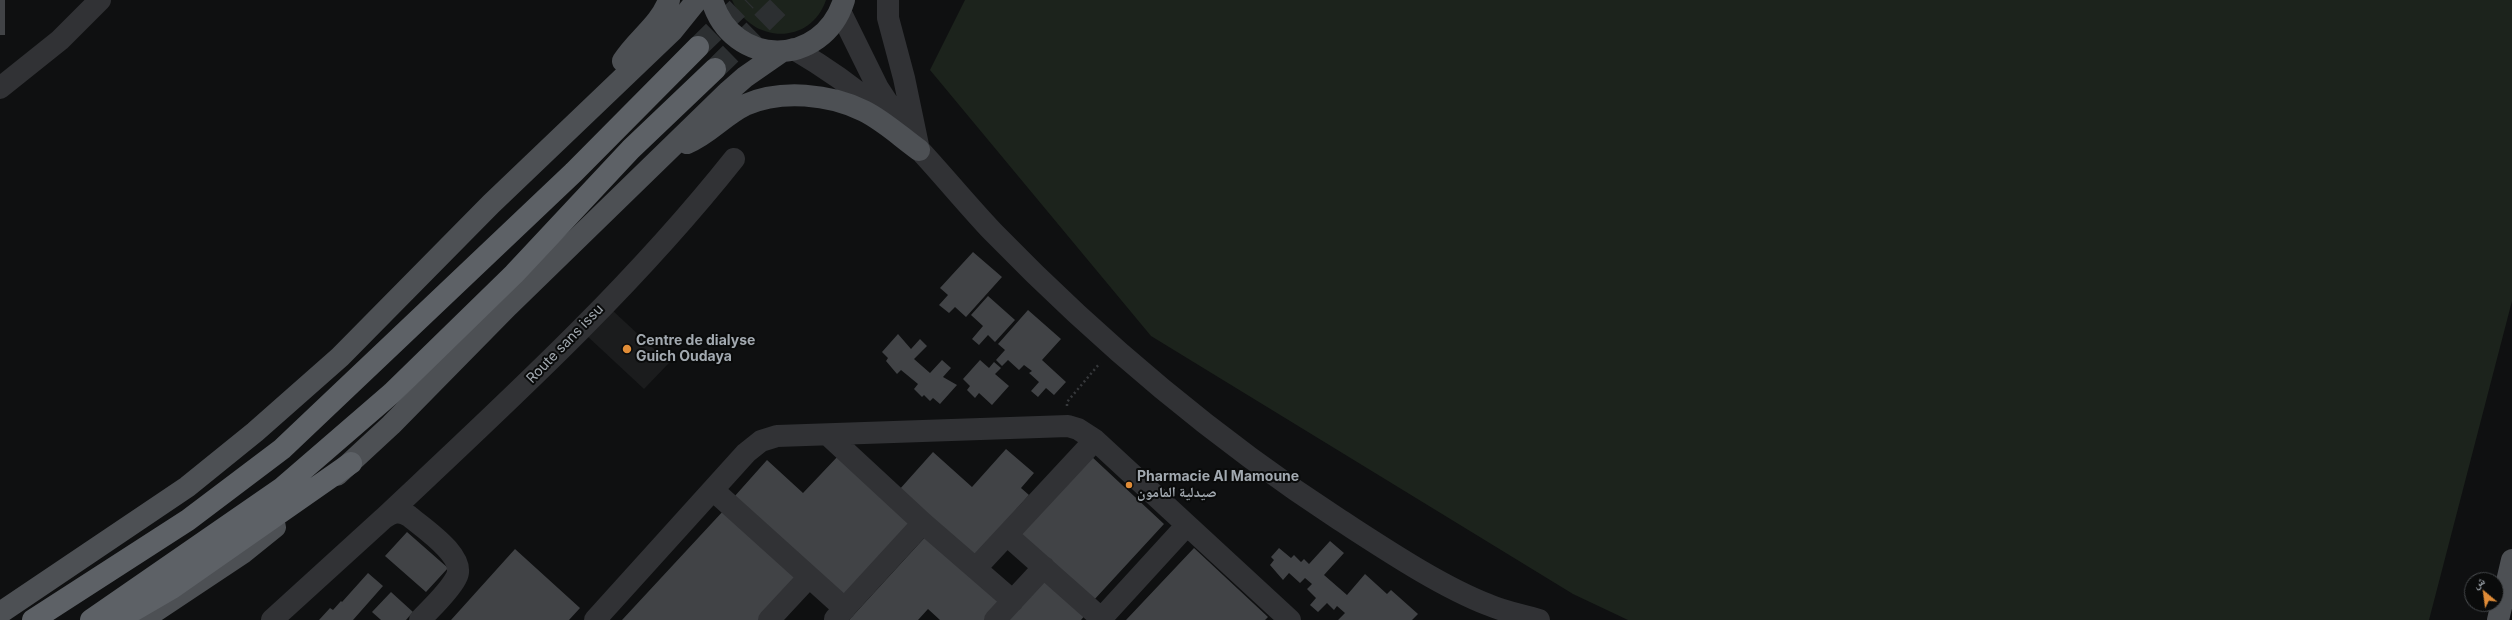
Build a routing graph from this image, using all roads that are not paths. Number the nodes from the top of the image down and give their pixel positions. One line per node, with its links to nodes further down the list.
1 (100, 0): 11 (street)
2 (669, 0): 10 (main road)
3 (697, 0): 10 (main road)
4 (712, 0): 8 (main road)
5 (888, 0): 13 (street)
6 (842, 5): 8 (main road); 13 (street)
7 (698, 47): 27 (highway)
8 (788, 51): 12 (main road); 13 (street)
9 (715, 69): 36 (highway)
10 (617, 82): 29 (main road)
11 (0, 88)
12 (672, 147): 13 (main road); 17 (main road)
13 (919, 150): 30 (street)
14 (734, 159): 19 (street, Route sans issu)
15 (829, 436): 16 (street); 18 (street); 20 (street)
16 (1095, 440): 21 (street); 22 (street)
17 (351, 463): 37 (highway); 38 (main road)
18 (714, 490): 26 (street); 41 (street)
19 (384, 518): 39 (street, Route sans issu); 40 (street)
20 (923, 523): 25 (street); 31 (street)
21 (1186, 526): 32 (street); 43 (street)
22 (1007, 535): 24 (street); 25 (street)
23 (2512, 560): 45 (main road)
24 (1044, 567): 28 (street); 43 (street)
25 (976, 568): 28 (street)
26 (809, 577): 31 (street); 33 (street)
27 (98, 579): 34 (highway); 35 (highway)
28 (1013, 601): 42 (street)
29 (0, 613)
30 (1496, 613): 44 (street)
31 (840, 614)
32 (1281, 617)
33 (774, 618)
34 (18, 620)
35 (33, 620)
36 (91, 620)
37 (117, 620)
38 (142, 620)
39 (272, 620)
40 (420, 620)
41 (596, 620)
42 (995, 620)
43 (1101, 620)
44 (1539, 620)
45 (2498, 620)

